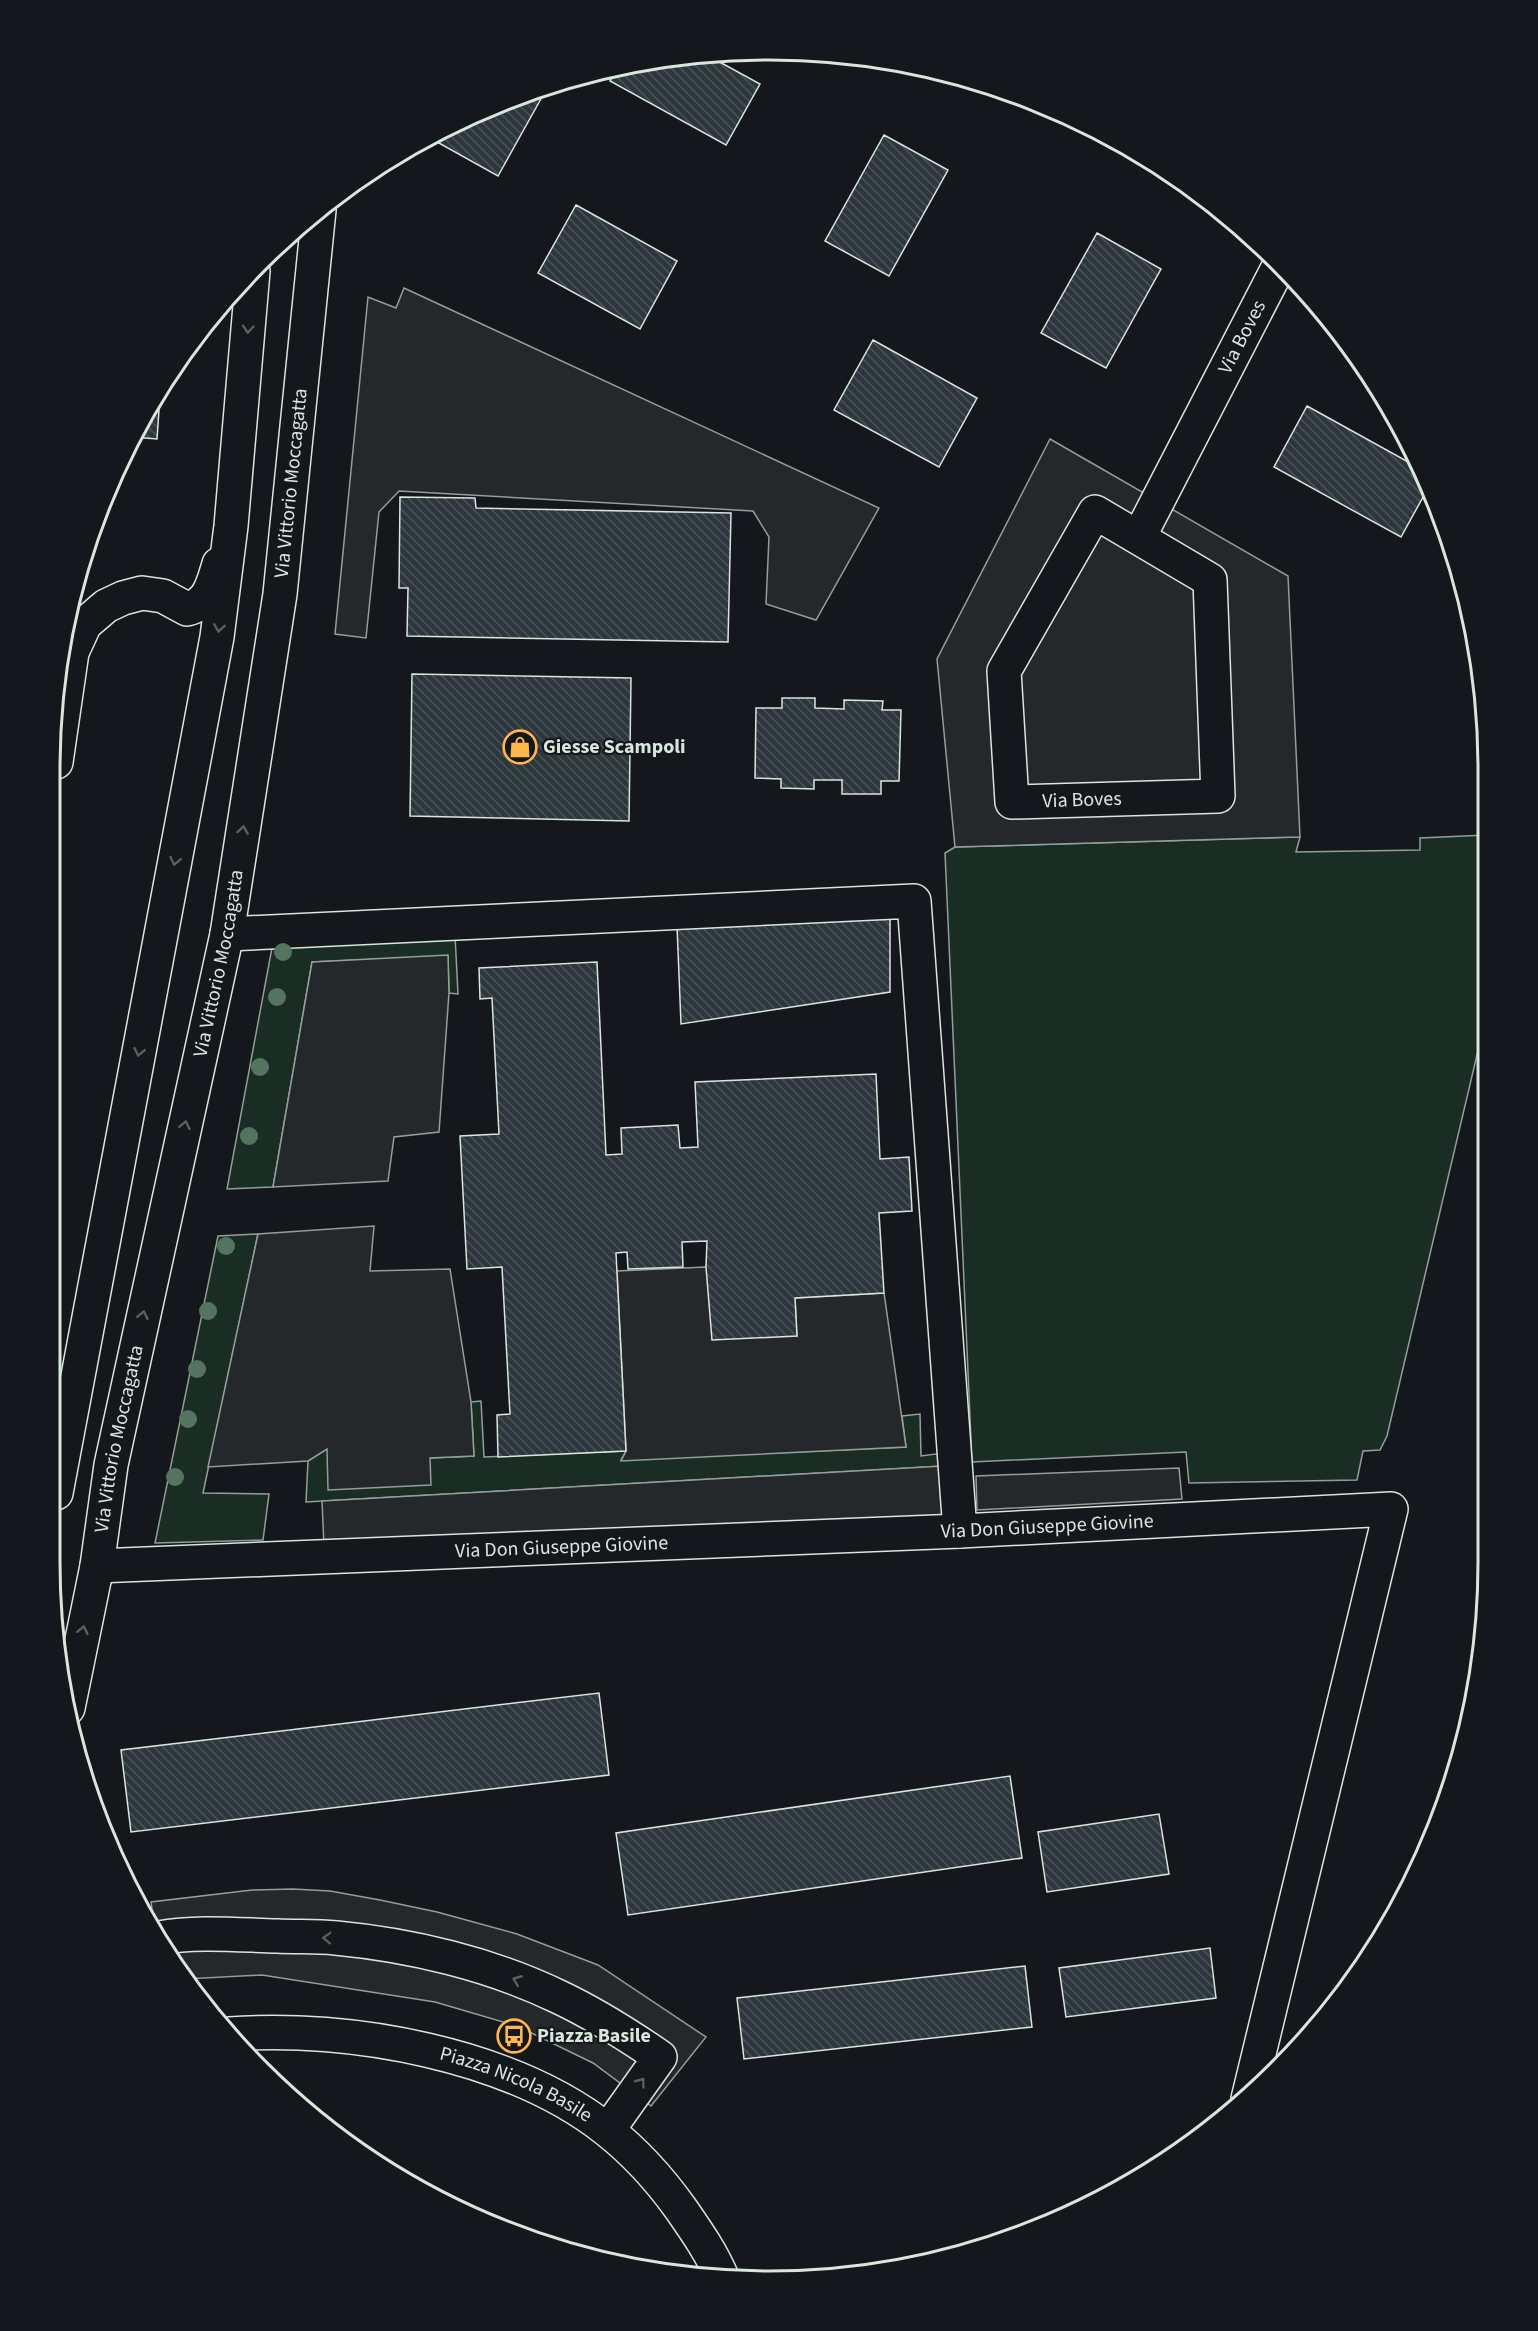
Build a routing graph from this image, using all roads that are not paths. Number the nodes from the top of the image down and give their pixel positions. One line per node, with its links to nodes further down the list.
1 (318, 223): 7 (street, Via Vittorio Moccagatta, one-way to 1)
2 (1275, 273): 5 (street, Via Boves)
3 (252, 285): 4 (street, one-way to 4)
4 (231, 525): 6 (street); 8 (street, one-way to 8)
5 (1139, 537): 5 (street, Via Boves)
6 (62, 718)
7 (227, 934): 9 (street); 10 (street, Via Vittorio Moccagatta, one-way to 7)
8 (60, 1472)
9 (960, 1531): 10 (street, Via Don Giuseppe Giovine); 14 (street, Via Don Giuseppe Giovine)
10 (97, 1566): 11 (street, Via Vittorio Moccagatta, one-way to 10)
11 (72, 1689)
12 (168, 1938): 15 (street, one-way to 12)
13 (240, 2034): 15 (street, Piazza Nicola Basile)
14 (1253, 2079)
15 (608, 2130): 16 (street, Piazza Nicola Basile)
16 (717, 2268)

